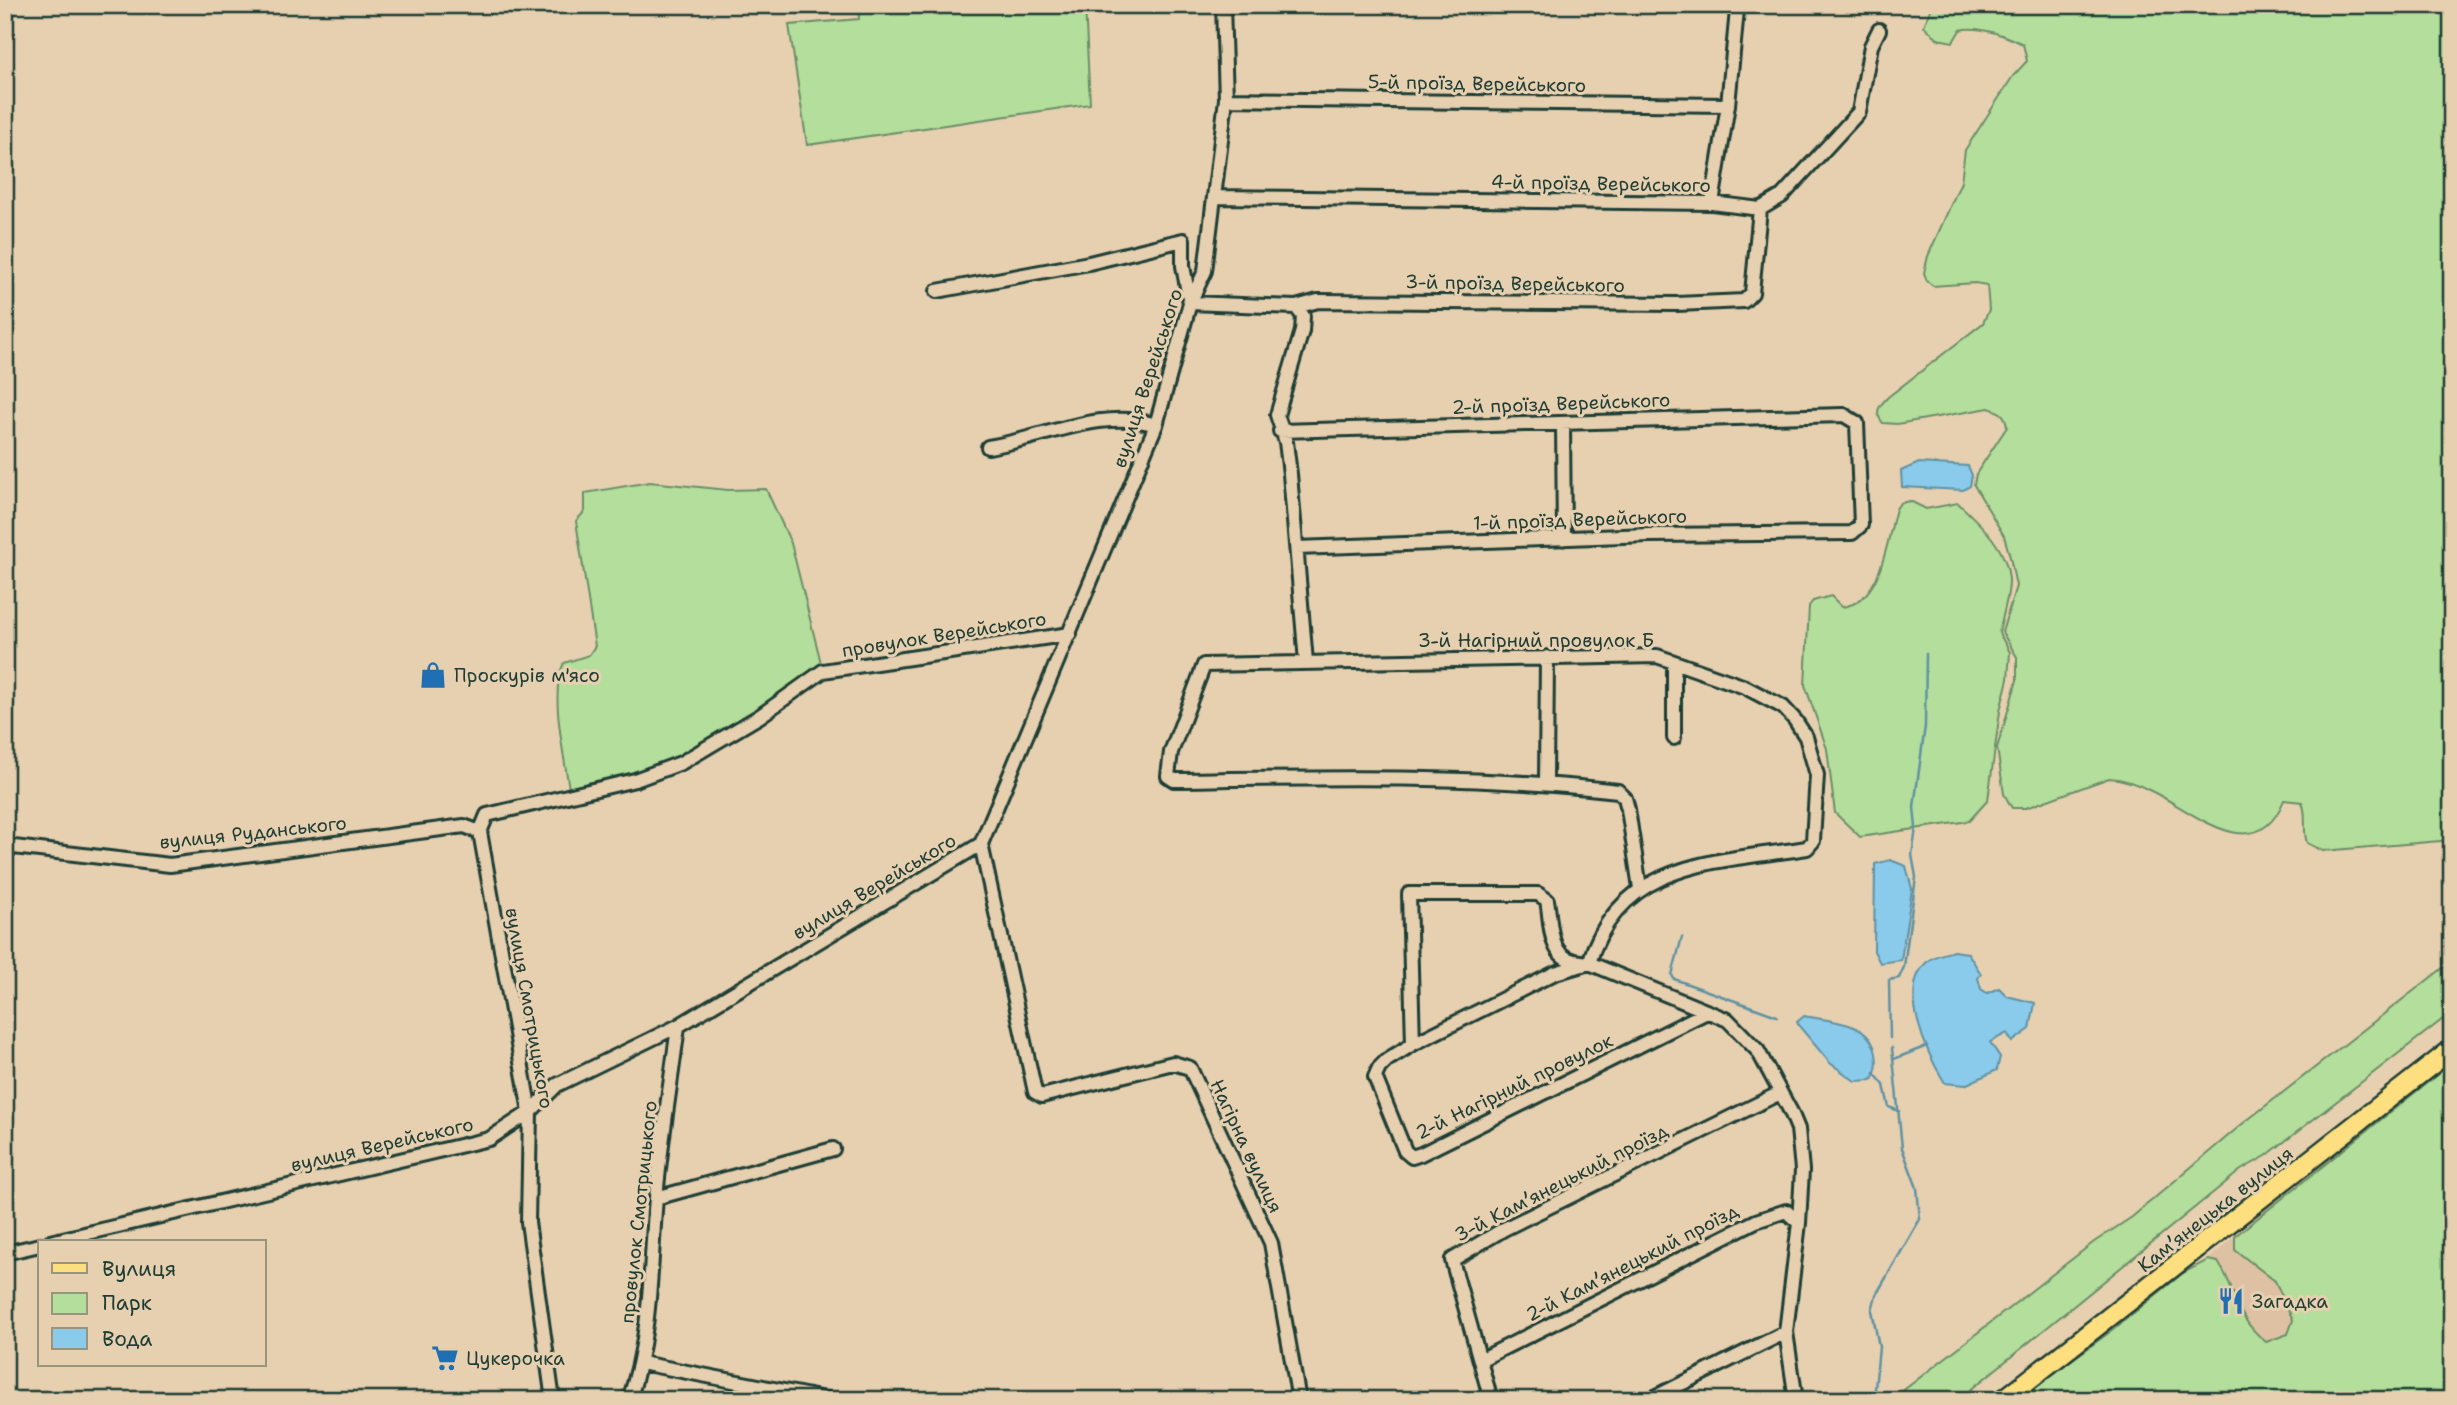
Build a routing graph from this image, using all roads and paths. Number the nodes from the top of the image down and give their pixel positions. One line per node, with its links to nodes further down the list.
1 (1223, 5): 4 (street, вулиця Верейського)
2 (1733, 8): 5 (street)
3 (1879, 30): 8 (street)
4 (1226, 99): 5 (street, 5-й проїзд Верейського); 6 (street, вулиця Верейського)
5 (1728, 105): 7 (street)
6 (1216, 197): 7 (street, 4-й проїзд Верейського); 10 (street, вулиця Верейського)
7 (1712, 203): 8 (street, 4-й проїзд Верейського)
8 (1760, 209): 11 (street, 3-й проїзд Верейського)
9 (937, 291): 10 (street)
10 (1190, 303): 11 (street, 3-й проїзд Верейського); 13 (street, вулиця Верейського)
11 (1296, 307): 14 (street)
12 (1563, 423): 14 (street, 2-й проїзд Верейського); 16 (street, 2-й проїзд Верейського); 17 (street)
13 (1156, 425): 15 (street); 19 (street, вулиця Верейського)
14 (1280, 431): 18 (street)
15 (988, 447)
16 (1861, 525): 17 (street, 1-й проїзд Верейського)
17 (1563, 539): 18 (street, 1-й проїзд Верейського)
18 (1297, 548): 21 (street)
19 (1070, 634): 25 (street, провулок Верейського); 26 (street, вулиця Верейського)
20 (1547, 657): 21 (street, 3-й Нагірний провулок Б); 22 (street, 3-й Нагірний провулок Б); 24 (street)
21 (1306, 662): 24 (street, 3-й Нагірний провулок Б)
22 (1674, 663): 23 (street); 28 (street, 3-й Нагірний провулок Б)
23 (1674, 738)
24 (1546, 782): 28 (street, 3-й Нагірний провулок Б)
25 (480, 832): 27 (street, вулиця Руданського); 37 (street, вулиця Смотрицького)
26 (981, 844): 33 (street, вулиця Верейського); 50 (street, Нагірна вулиця)
27 (5, 846)
28 (1640, 888): 30 (street)
29 (1565, 960): 30 (street); 31 (street); 34 (street)
30 (1589, 963): 31 (street, 2-й Нагірний провулок); 32 (street)
31 (1555, 973): 34 (street, 2-й Нагірний провулок)
32 (1706, 1012): 34 (street, 2-й Нагірний провулок); 36 (street)
33 (678, 1026): 37 (street, вулиця Верейського); 39 (street, провулок Смотрицького)
34 (1413, 1044)
35 (2452, 1049): 54 (main road, Камʼянецька вулиця)
36 (1780, 1093): 40 (street); 45 (street, 3-й Камʼянецький проїзд)
37 (530, 1112): 41 (street, вулиця Верейського); 47 (street, вулиця Смотрицького)
38 (833, 1149): 39 (street)
39 (656, 1198): 46 (street, провулок Смотрицького)
40 (1799, 1223): 44 (street); 45 (street, 2-й Камʼянецький проїзд)
41 (59, 1240)
42 (38, 1245): 43 (street)
43 (5, 1253)
44 (1786, 1332): 52 (street); 53 (street)
45 (1482, 1359): 51 (street, 3-й Камʼянецький проїзд)
46 (641, 1363): 48 (street, провулок Смотрицького); 49 (street)
47 (553, 1400)
48 (628, 1400)
49 (830, 1400)
50 (1299, 1400)
51 (1491, 1400)
52 (1649, 1400)
53 (1796, 1400)
54 (2003, 1400)

